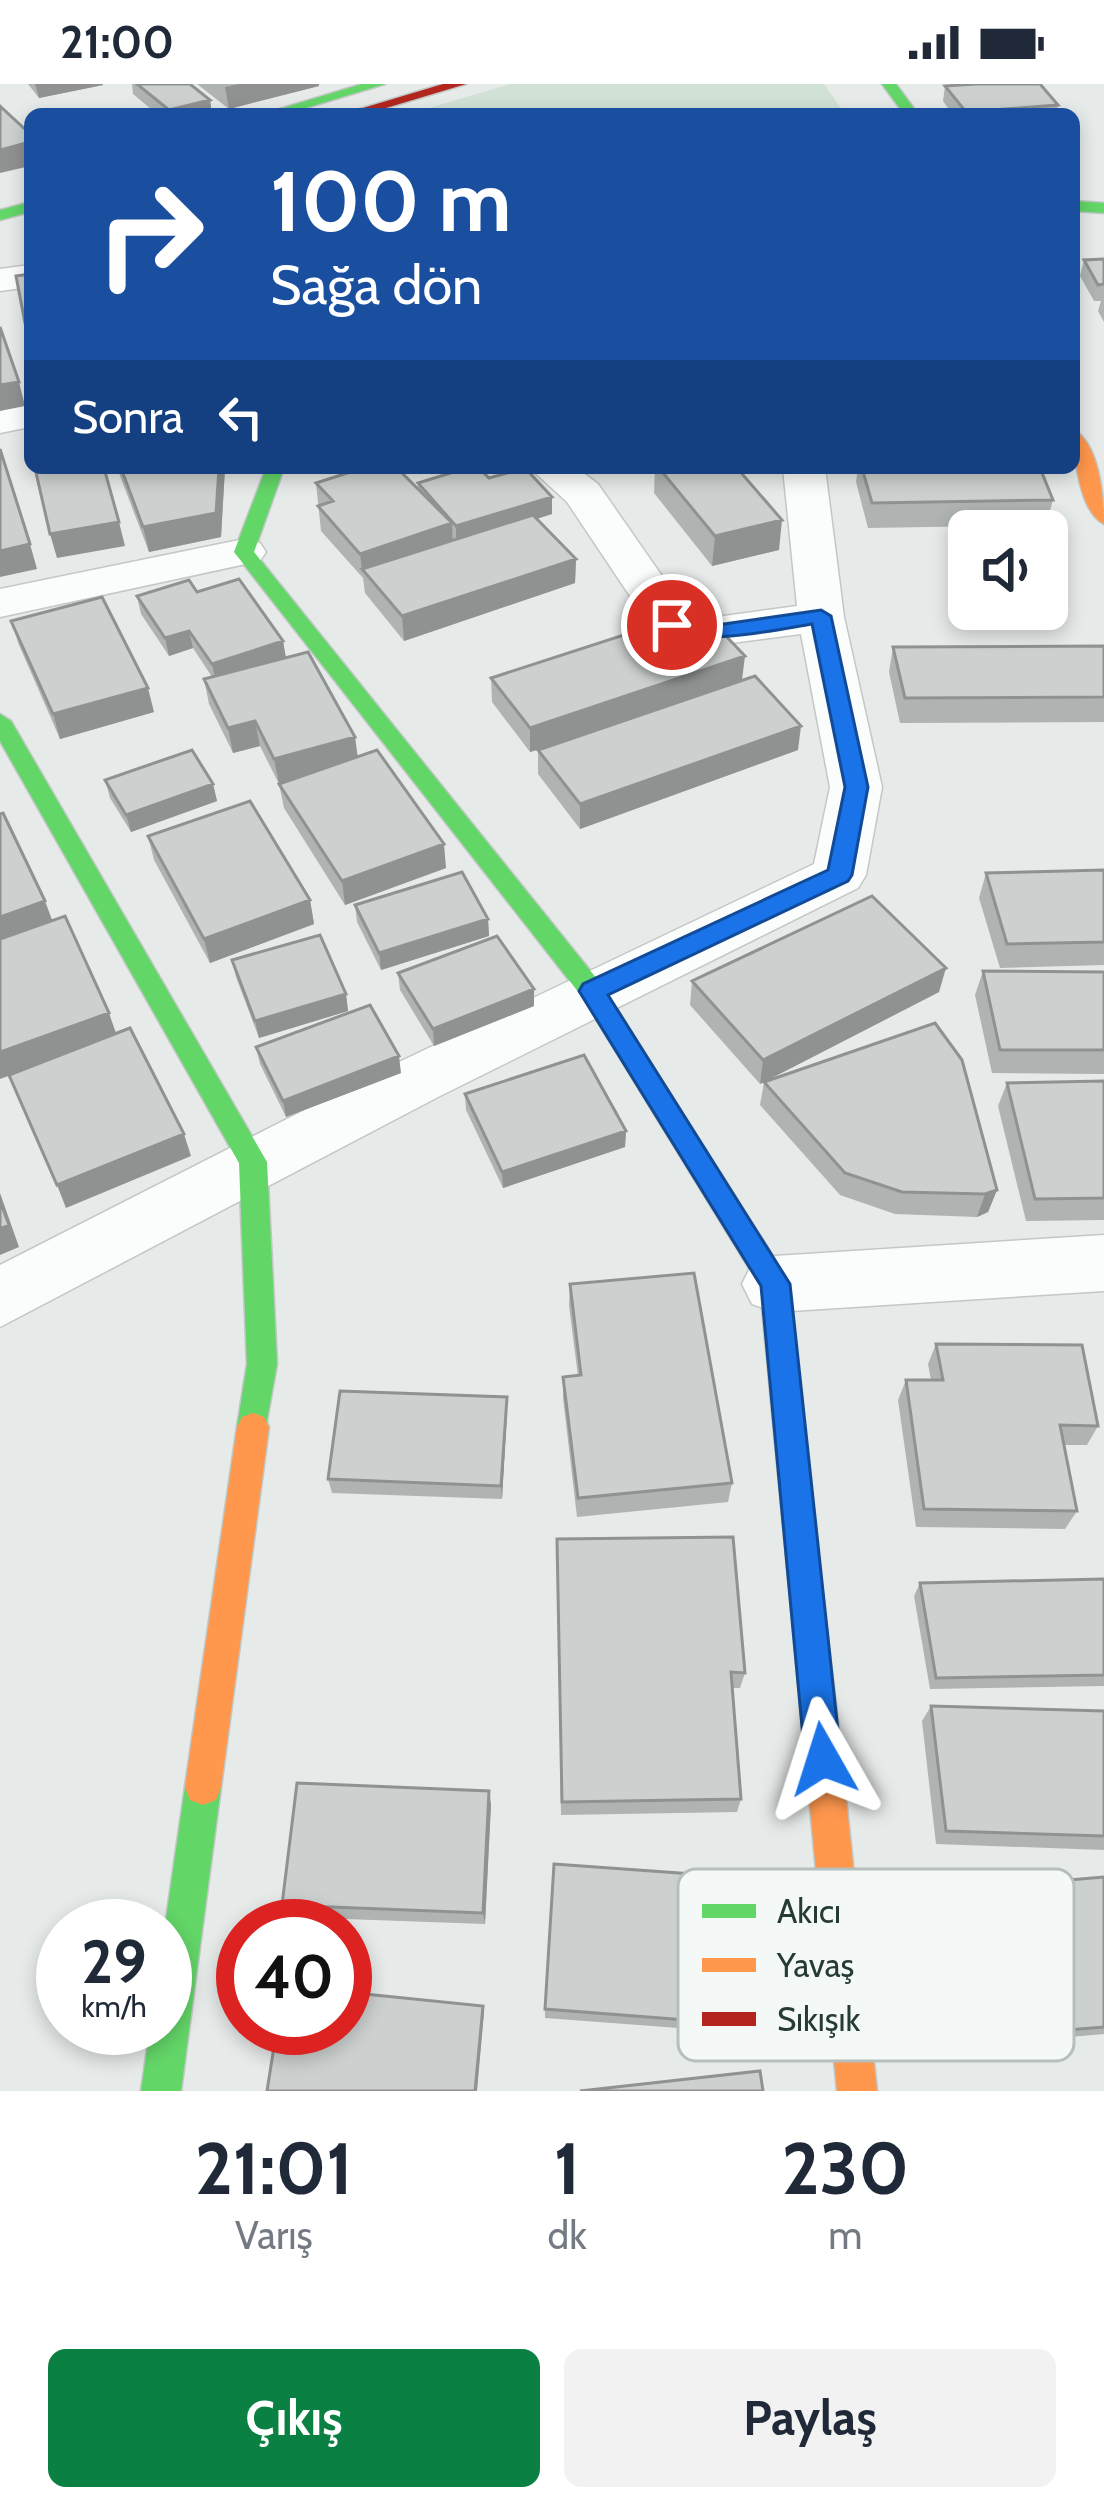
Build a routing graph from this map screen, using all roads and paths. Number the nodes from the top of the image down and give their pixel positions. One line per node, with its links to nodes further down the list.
1 (379, 84): 3 (street)
2 (459, 84): 4 (street)
3 (293, 108)
4 (372, 108)
5 (1080, 452): 9 (street)
6 (282, 474): 10 (street)
7 (558, 474): 12 (street)
8 (805, 474): 12 (street)
9 (1104, 518)
10 (244, 552): 11 (street); 14 (street)
11 (0, 603)
12 (821, 616): 14 (street)
13 (0, 721): 15 (street)
14 (592, 991): 15 (street); 17 (street)
15 (253, 1162): 18 (street); 21 (street)
16 (1104, 1263): 17 (street)
17 (776, 1284): 19 (street)
18 (0, 1298)
19 (834, 1869)
20 (853, 2061): 22 (street)
21 (161, 2091)
22 (856, 2091)

